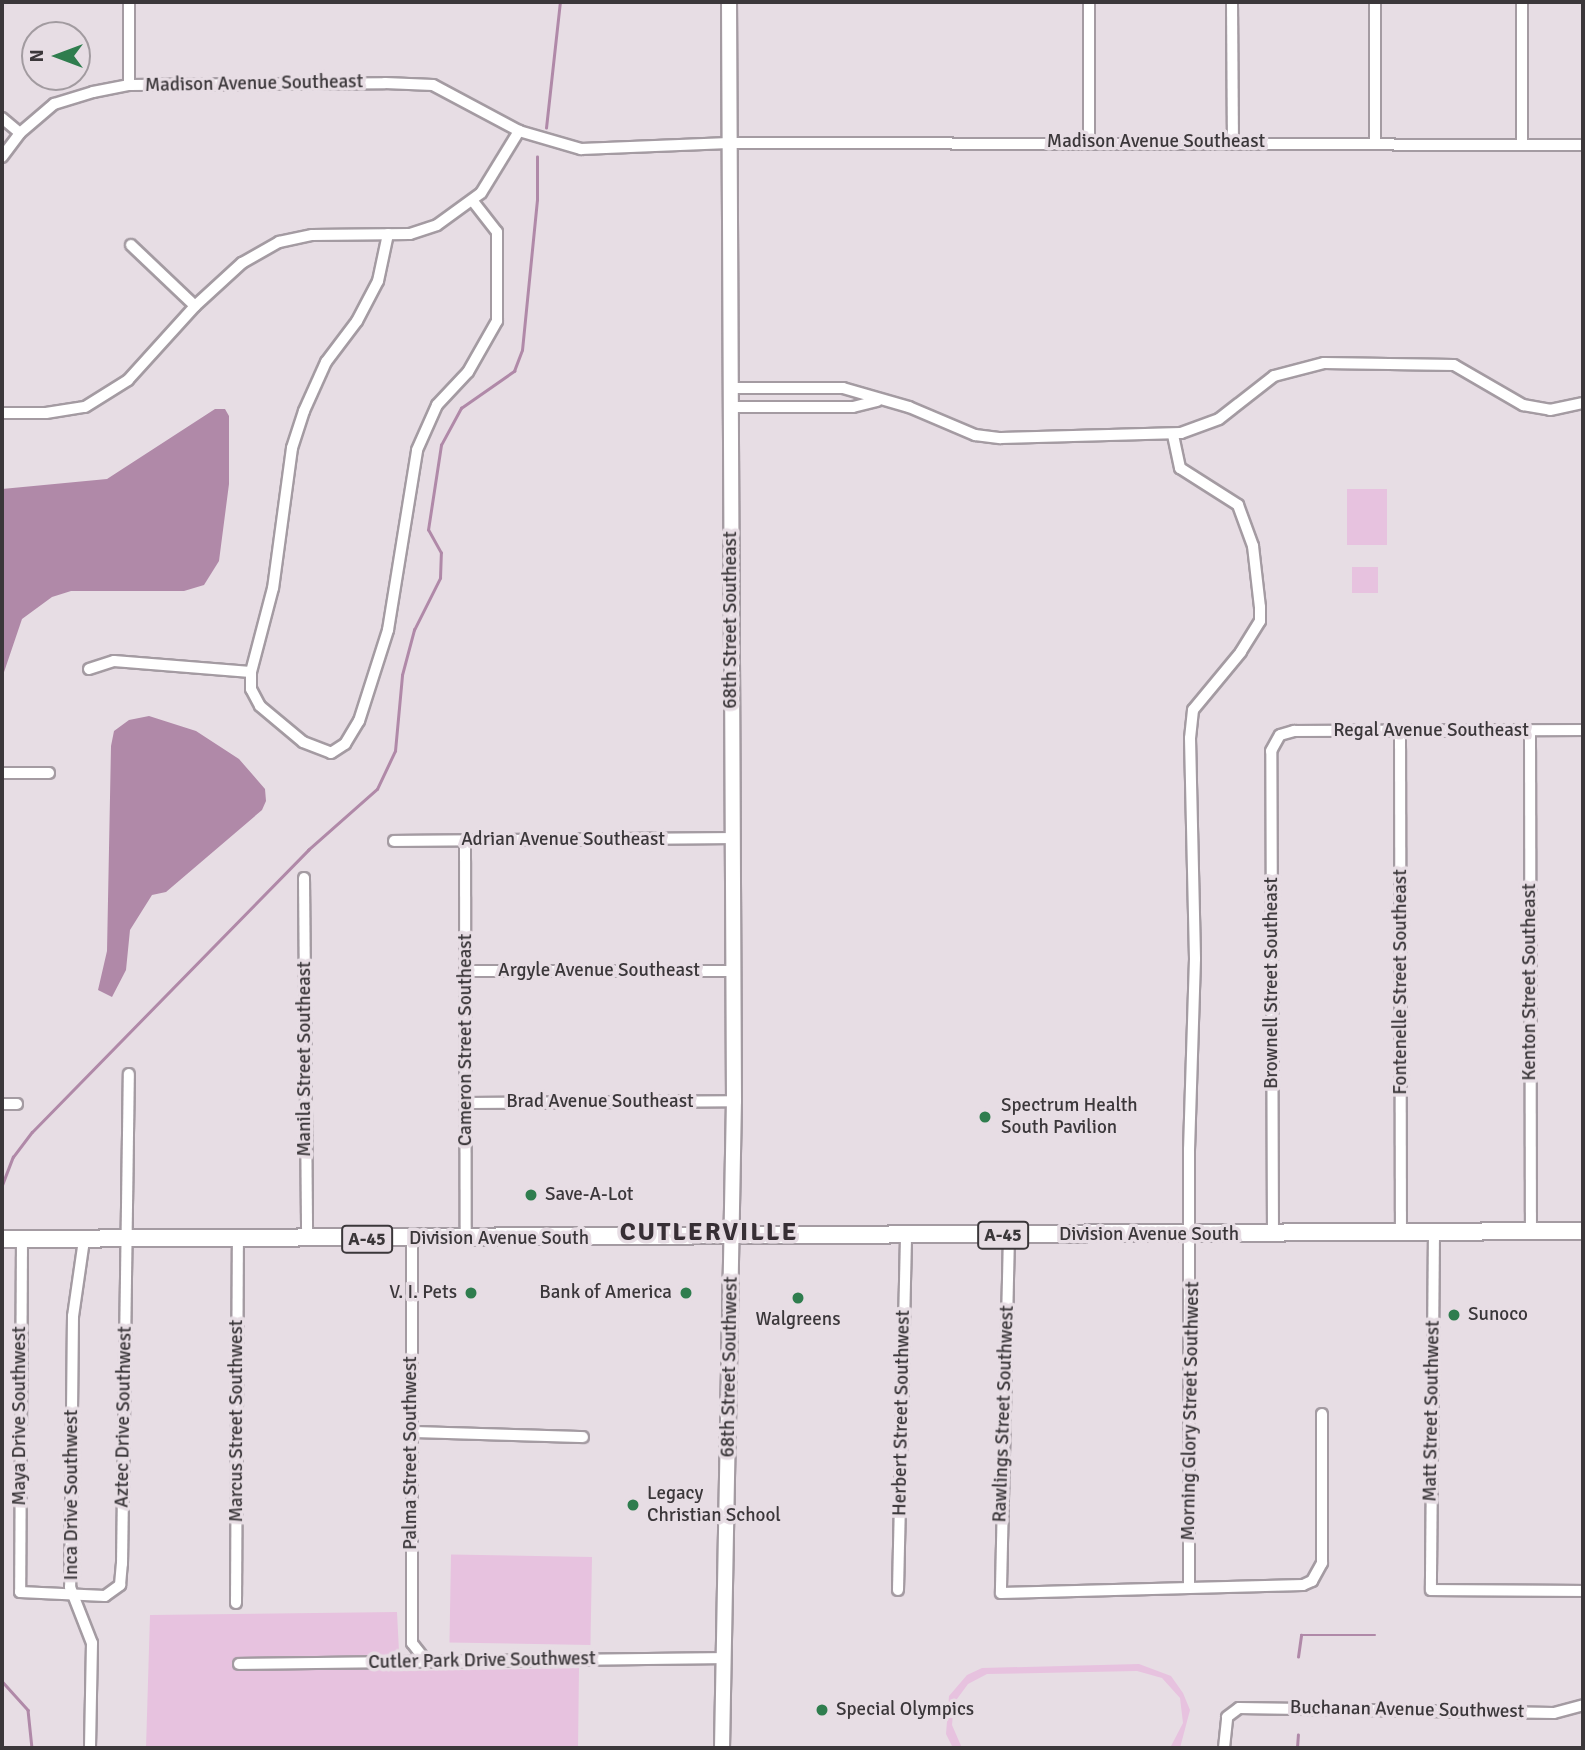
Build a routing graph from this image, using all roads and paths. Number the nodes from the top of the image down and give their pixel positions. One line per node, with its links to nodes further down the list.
1 (129, 2): 7 (street)
2 (729, 2): 13 (main road, 68th Street Southeast)
3 (1088, 2): 11 (street)
4 (1232, 2): 12 (street)
5 (1375, 2): 14 (street)
6 (1522, 2): 15 (street)
7 (129, 85): 9 (street, Madison Avenue Southeast); 10 (street, Madison Avenue Southeast)
8 (2, 118): 10 (street)
9 (519, 131): 13 (street, Madison Avenue Southeast); 18 (street)
10 (20, 133): 17 (street, Madison Avenue Southeast)
11 (1089, 142): 12 (street, Madison Avenue Southeast); 13 (street, Madison Avenue Southeast)
12 (1233, 142): 14 (street, Madison Avenue Southeast)
13 (729, 143): 22 (main road, 68th Street Southeast)
14 (1375, 143): 15 (street, Madison Avenue Southeast)
15 (1522, 145): 16 (street, Madison Avenue Southeast)
16 (1583, 145)
17 (2, 157)
18 (473, 201): 19 (street); 29 (street)
19 (388, 234): 21 (street); 29 (street)
20 (131, 245): 21 (street)
21 (194, 306): 26 (street)
22 (730, 388): 23 (street); 25 (main road, 68th Street Southeast)
23 (877, 401): 25 (street); 27 (street)
24 (1583, 403): 27 (street)
25 (730, 407): 36 (main road, 68th Street Southeast)
26 (2, 413)
27 (1173, 435): 53 (street, Morning Glory Street Southwest)
28 (89, 669): 29 (street)
29 (251, 672)
30 (1583, 730): 32 (street, Regal Avenue Southeast)
31 (1400, 731): 32 (street, Regal Avenue Southeast); 33 (street, Regal Avenue Southeast); 48 (street, Fontenelle Street Southeast)
32 (1530, 732): 50 (street, Kenton Street Southeast)
33 (1280, 735): 51 (street, Brownell Street Southeast)
34 (2, 773): 35 (street)
35 (49, 774)
36 (732, 838): 37 (street, Adrian Avenue Southeast); 41 (main road, 68th Street Southeast)
37 (465, 840): 38 (street, Adrian Avenue Southeast); 40 (street, Cameron Street Southeast)
38 (394, 841)
39 (304, 878): 63 (street, Manila Street Southeast)
40 (466, 971): 41 (street, Argyle Avenue Southeast); 44 (street, Cameron Street Southeast)
41 (732, 971): 43 (main road, 68th Street Southeast)
42 (128, 1074): 61 (street, Aztec Drive Southwest)
43 (734, 1101): 44 (street, Brad Avenue Southeast); 55 (main road, 68th Street Southeast)
44 (466, 1103): 59 (street, Cameron Street Southeast)
45 (2, 1104): 46 (street)
46 (17, 1104)
47 (1583, 1231): 50 (main road, Division Avenue South / A-45)
48 (1401, 1232): 49 (main road, Division Avenue South / A-45); 51 (main road, Division Avenue South / A-45)
49 (1434, 1232): 50 (main road, Division Avenue South / A-45); 69 (street, Matt Street Southwest)
50 (1531, 1232)
51 (1273, 1234): 53 (main road, Division Avenue South / A-45)
52 (1009, 1235): 53 (main road, Division Avenue South / A-45); 54 (main road, Division Avenue South / A-45); 67 (street, Rawlings Street Southwest)
53 (1192, 1235): 67 (street, Morning Glory Street Southwest)
54 (906, 1236): 55 (main road, Division Avenue South / A-45); 68 (street, Herbert Street Southwest)
55 (733, 1238): 59 (main road, Division Avenue South / A-45); 72 (main road, 68th Street Southwest)
56 (2, 1239): 57 (main road, Division Avenue South / A-45)
57 (22, 1239): 60 (main road, Division Avenue South / A-45); 70 (street, Maya Drive Southwest)
58 (412, 1239): 59 (main road, Division Avenue South / A-45); 63 (main road, Division Avenue South / A-45); 65 (street, Palma Street Southwest)
59 (466, 1239)
60 (84, 1240): 61 (main road, Division Avenue South / A-45); 70 (street, Inca Drive Southwest)
61 (127, 1240): 62 (main road, Division Avenue South / A-45); 70 (street, Aztec Drive Southwest)
62 (238, 1240): 63 (main road, Division Avenue South / A-45); 71 (street, Marcus Street Southwest)
63 (307, 1240)
64 (1322, 1414): 67 (street)
65 (411, 1432): 66 (street); 73 (street, Palma Street Southwest)
66 (583, 1437)
67 (1189, 1588)
68 (898, 1590)
69 (1583, 1591)
70 (73, 1596): 77 (street, Inca Drive Southwest)
71 (236, 1603)
72 (724, 1658): 73 (street, Cutler Park Drive Southwest); 78 (main road, 68th Street Southwest)
73 (426, 1661): 74 (street, Cutler Park Drive Southwest)
74 (239, 1664)
75 (1583, 1698): 76 (street)
76 (1583, 1707): 79 (street, Buchanan Avenue Southwest)
77 (90, 1748)
78 (722, 1748)
79 (1224, 1748)

